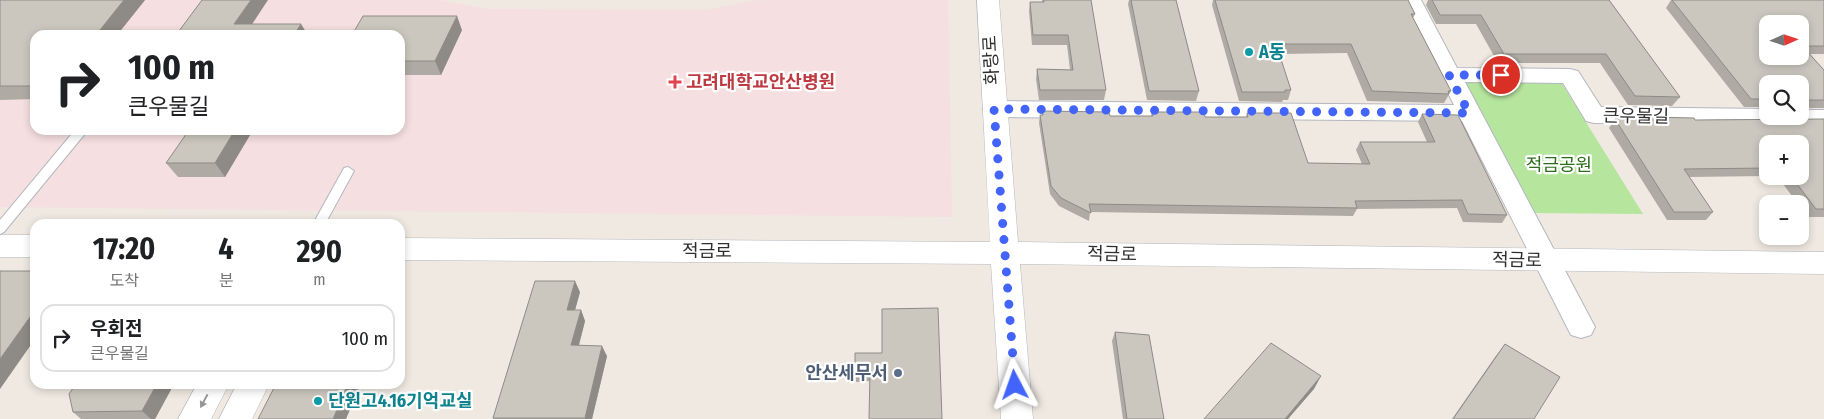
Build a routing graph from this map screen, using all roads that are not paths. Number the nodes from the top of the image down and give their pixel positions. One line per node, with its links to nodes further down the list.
1 (988, 0): 4 (street, 화랑로)
2 (1411, 0): 3 (street)
3 (1449, 75): 5 (street); 6 (street, 큰우물길)
4 (994, 109): 5 (street); 14 (street, 화랑로)
5 (1469, 113): 15 (street)
6 (1824, 118)
7 (78, 135): 10 (lane)
8 (348, 171): 9 (lane)
9 (321, 219)
10 (0, 229)
11 (0, 246): 12 (street)
12 (30, 246)
13 (405, 249): 14 (street, 적금로)
14 (1006, 253): 15 (street, 적금로); 22 (street, 화랑로)
15 (1547, 260): 16 (street, 적금로); 17 (street)
16 (1824, 263)
17 (1581, 327)
18 (210, 389): 20 (street, one-way to 20)
19 (250, 389): 21 (street)
20 (194, 419)
21 (235, 419)
22 (1018, 419)

